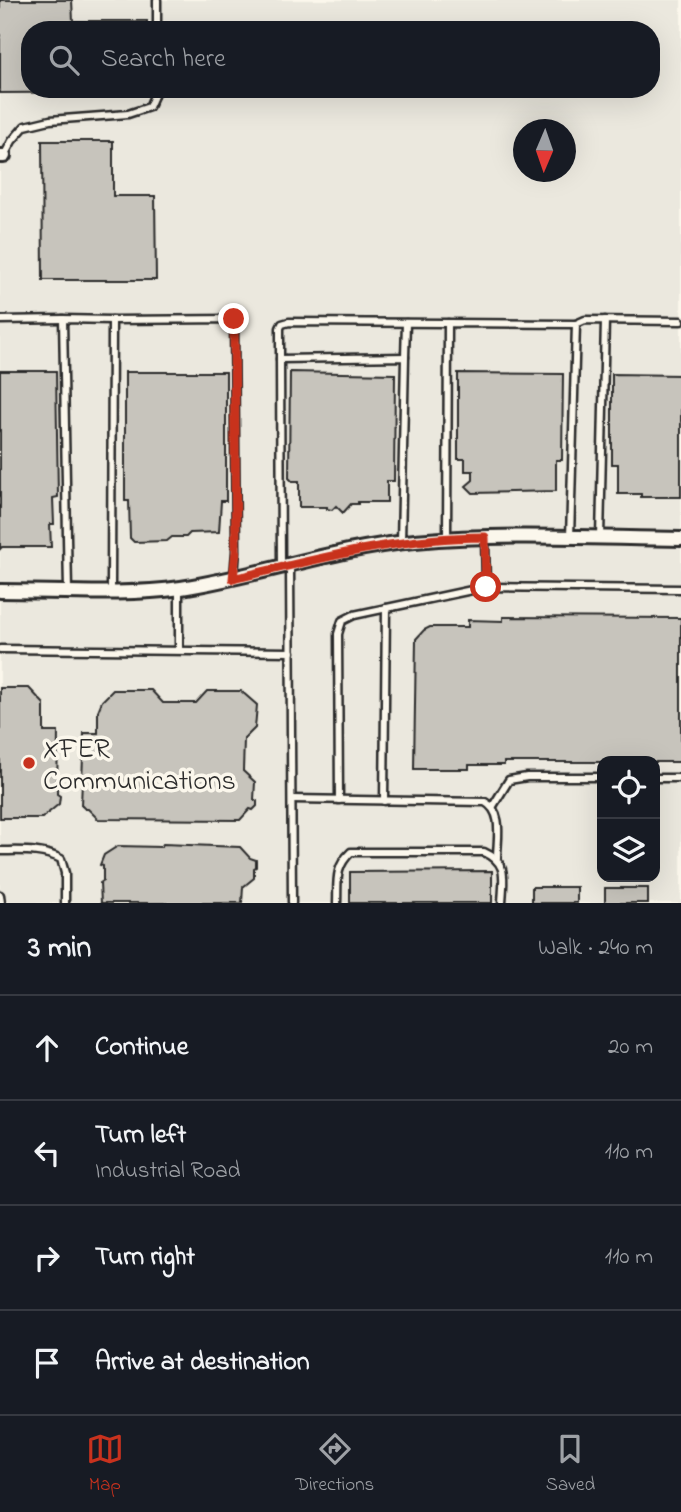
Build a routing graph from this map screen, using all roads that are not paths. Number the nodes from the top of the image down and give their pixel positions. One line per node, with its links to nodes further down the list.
1 (157, 0): 2 (lane)
2 (157, 21)
3 (153, 98): 4 (lane)
4 (2, 156)
5 (63, 318): 6 (lane); 7 (lane); 27 (lane)
6 (0, 320)
7 (112, 320): 22 (lane); 28 (lane)
8 (605, 320): 9 (lane); 12 (lane); 17 (lane)
9 (681, 321)
10 (405, 323): 11 (lane); 13 (lane); 14 (lane)
11 (449, 323): 12 (lane); 18 (lane)
12 (576, 324): 16 (lane)
13 (405, 357): 14 (lane); 20 (lane)
14 (280, 359): 21 (lane)
15 (485, 537): 16 (street); 18 (street); 23 (lane)
16 (570, 538): 17 (street)
17 (600, 538): 19 (street)
18 (447, 539): 20 (street)
19 (681, 539)
20 (401, 542): 21 (street)
21 (286, 566): 22 (street); 32 (lane)
22 (233, 579): 24 (street)
23 (486, 587): 25 (lane); 29 (lane)
24 (179, 588): 28 (street); 31 (lane)
25 (681, 589)
26 (0, 591): 27 (street)
27 (68, 591): 28 (street)
28 (111, 591)
29 (386, 608): 37 (lane); 38 (lane)
30 (0, 649): 31 (lane)
31 (179, 650): 32 (lane)
32 (291, 652): 36 (lane)
33 (597, 777): 39 (lane)
34 (660, 778): 35 (lane)
35 (681, 778)
36 (292, 799): 37 (lane); 45 (lane)
37 (339, 800): 38 (lane)
38 (383, 800): 39 (lane)
39 (493, 806): 41 (lane)
40 (0, 851): 44 (lane)
41 (497, 858): 46 (lane); 47 (lane)
42 (0, 895): 43 (lane)
43 (1, 903)
44 (65, 903)
45 (292, 903)
46 (337, 903)
47 (502, 903)

